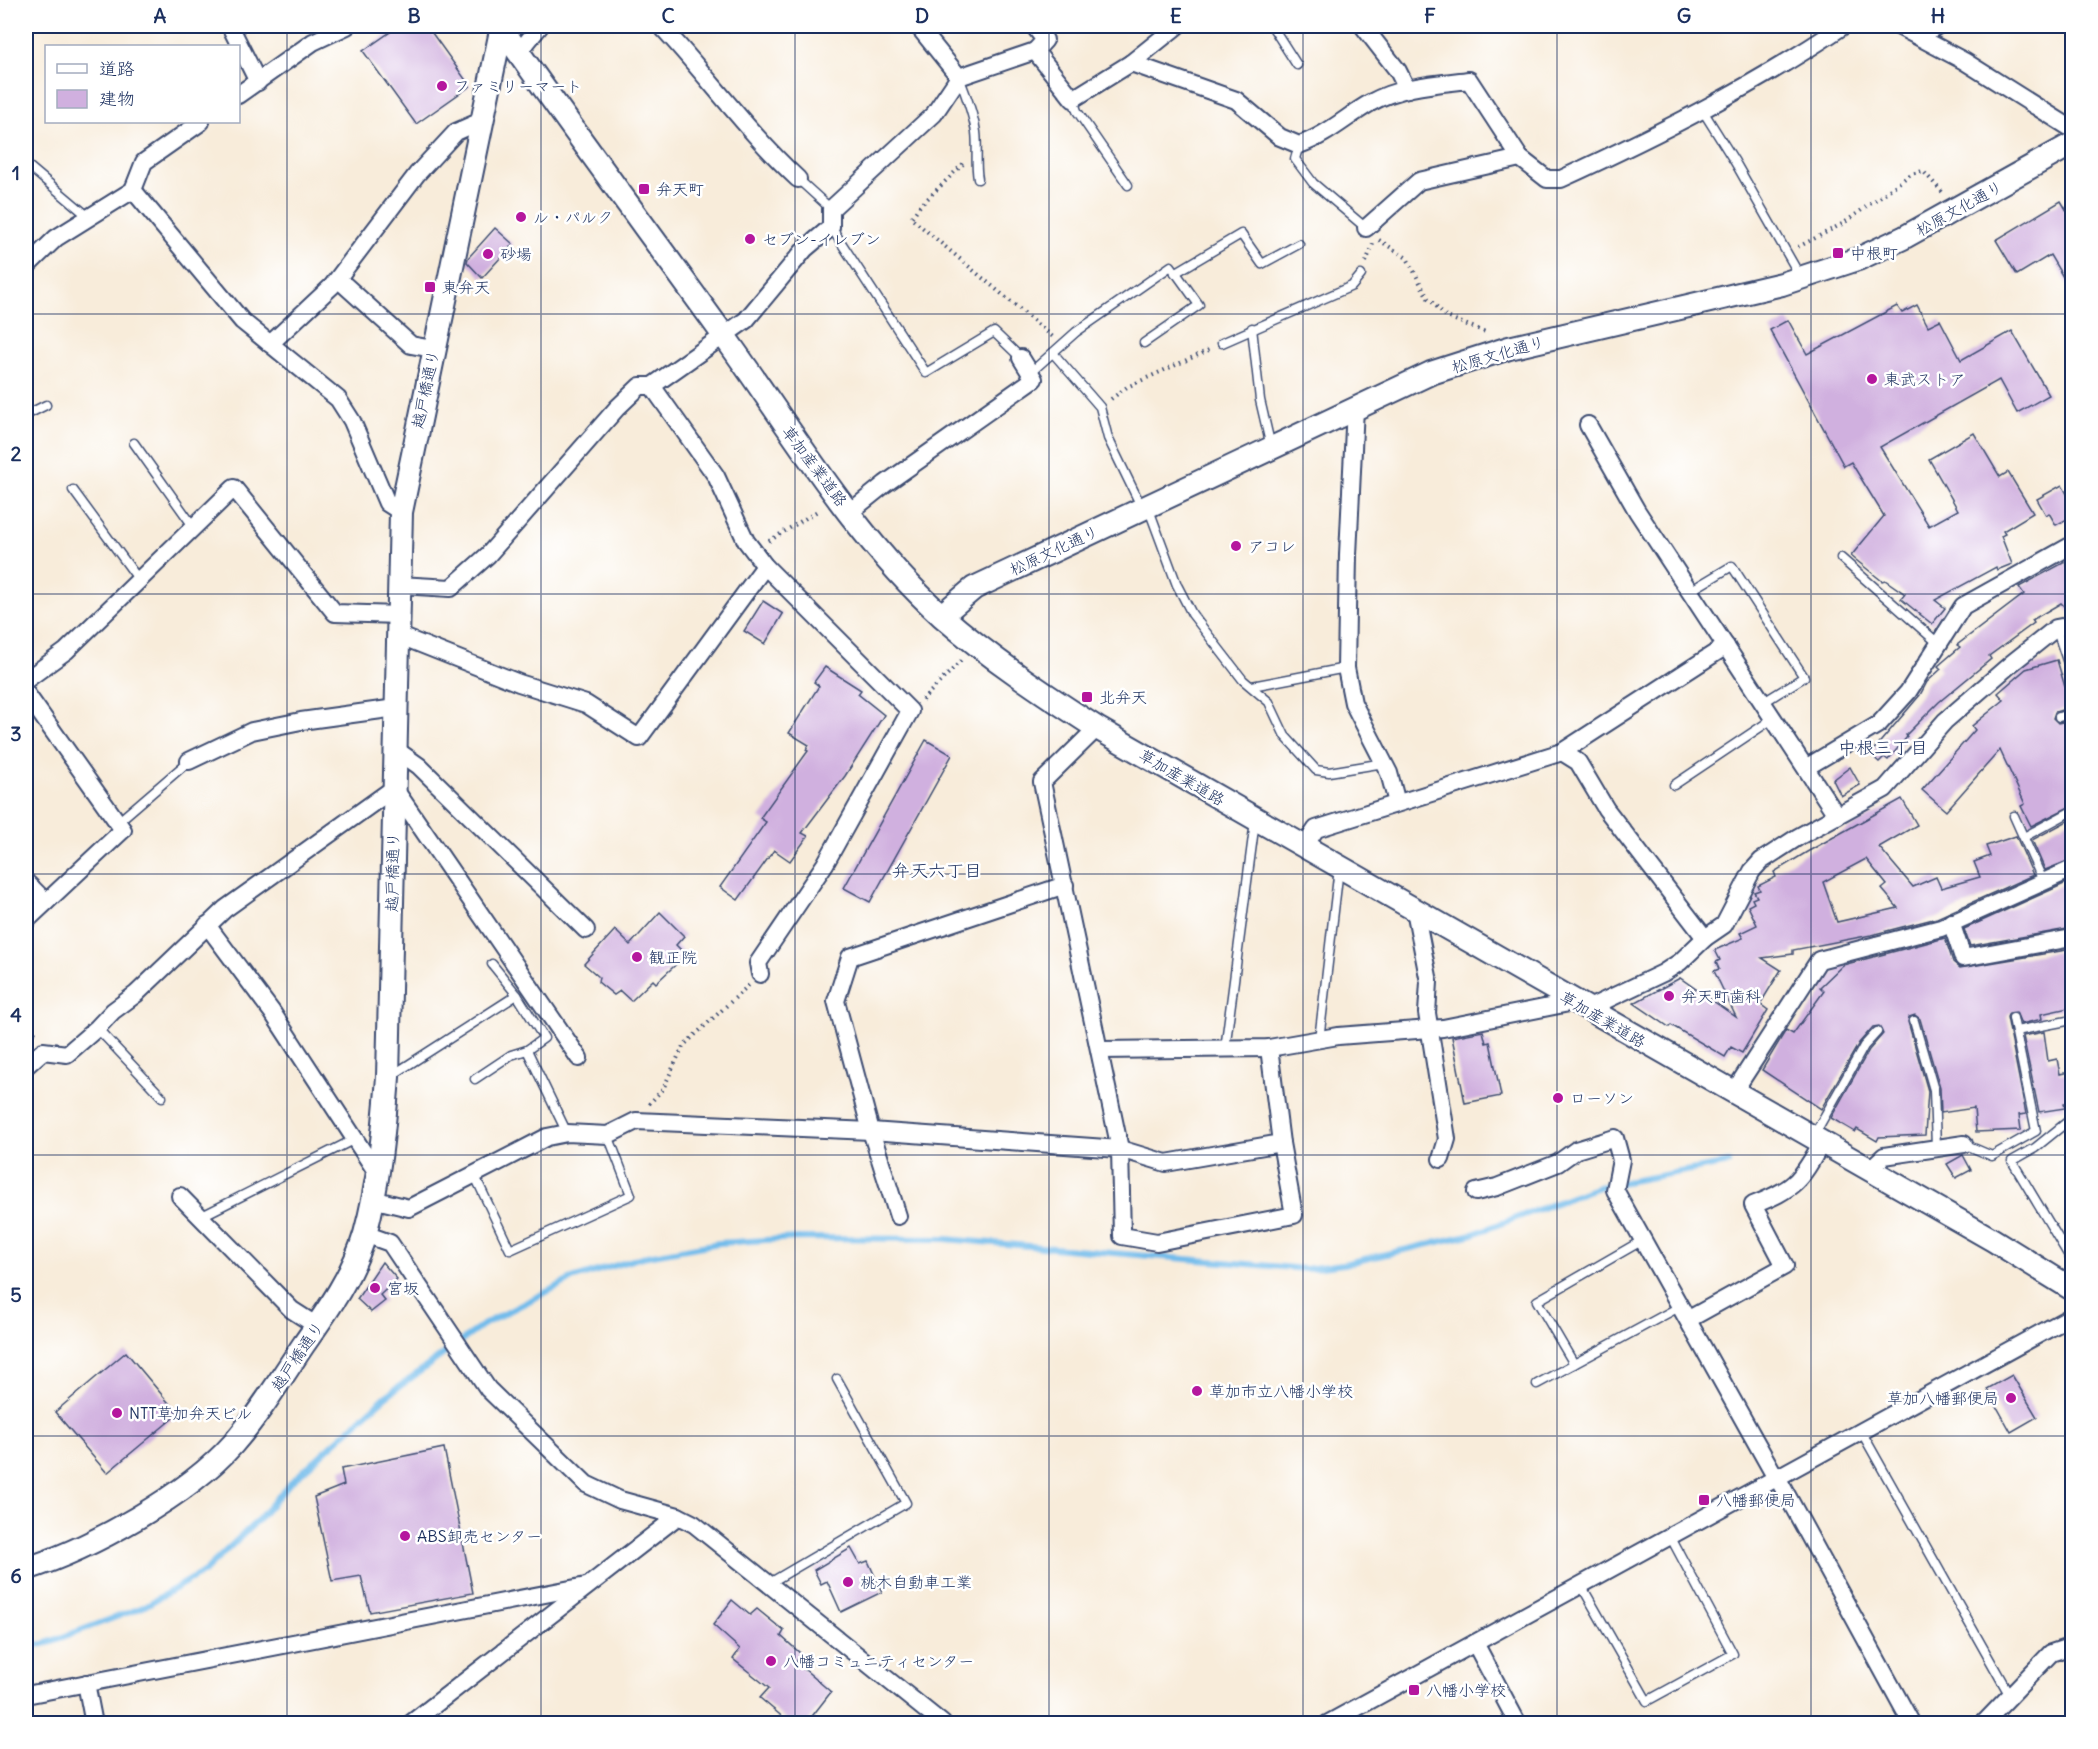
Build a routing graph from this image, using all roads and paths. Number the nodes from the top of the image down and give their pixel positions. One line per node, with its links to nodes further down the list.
1 (230, 26): 15 (street)
2 (346, 26): 22 (street)
3 (501, 26): 18 (street, 草加産業道路); 27 (street, 越戸橋通り)
4 (540, 26): 18 (street)
5 (661, 26): 35 (street)
6 (918, 26): 21 (street)
7 (1034, 26): 17 (street)
8 (1177, 26): 19 (street)
9 (1272, 26): 20 (lane)
10 (1363, 26): 23 (street)
11 (1843, 26): 26 (street)
12 (1898, 26): 14 (street)
13 (1937, 26): 14 (street)
14 (1918, 36): 29 (street)
15 (240, 45)
16 (240, 46): 22 (street)
17 (1035, 51): 21 (street); 25 (street)
18 (519, 52): 52 (street, 草加産業道路)
19 (1131, 63): 25 (street); 31 (street)
20 (1297, 65)
21 (959, 77): 32 (lane); 40 (street)
22 (258, 82): 24 (street)
23 (1407, 89): 31 (street); 33 (street)
24 (240, 94)
25 (1073, 99): 37 (lane)
26 (1702, 111): 33 (street); 45 (lane)
27 (482, 121): 49 (street); 58 (street, 越戸橋通り)
28 (200, 123): 38 (street)
29 (2073, 129)
30 (2073, 144): 50 (street, 松原文化通り)
31 (1299, 145): 43 (lane)
32 (976, 151): 36 (lane); 56 (path)
33 (1520, 158): 43 (street)
34 (26, 164): 41 (lane)
35 (798, 179): 40 (lane)
36 (978, 179)
37 (1128, 185)
38 (133, 190): 41 (street); 55 (street)
39 (1949, 199): 45 (path)
40 (831, 209): 42 (street)
41 (90, 218): 46 (street)
42 (831, 227): 52 (street); 60 (lane)
43 (1366, 228)
44 (1299, 244): 47 (lane)
45 (1786, 252): 50 (lane)
46 (26, 267)
47 (1175, 273): 53 (lane); 56 (lane)
48 (1361, 275): 51 (lane); 57 (path)
49 (338, 279): 55 (street); 58 (street)
50 (1801, 279): 57 (street, 松原文化通り)
51 (1252, 328): 54 (lane); 69 (lane)
52 (724, 336): 62 (street); 74 (street, 草加産業道路)
53 (1144, 343)
54 (1222, 343): 63 (path)
55 (270, 344): 73 (street)
56 (1061, 345): 59 (lane)
57 (1509, 348): 65 (street, 松原文化通り)
58 (433, 349): 73 (street, 越戸橋通り)
59 (1053, 352): 61 (lane); 71 (lane)
60 (1021, 358): 61 (street)
61 (1030, 373): 74 (street)
62 (652, 386): 77 (street); 81 (street)
63 (1101, 393)
64 (46, 405): 66 (lane)
65 (1355, 407): 69 (street, 松原文化通り); 89 (street)
66 (26, 415)
67 (1588, 425): 82 (street)
68 (134, 443): 75 (lane)
69 (1271, 447): 71 (street, 松原文化通り)
70 (73, 490): 80 (lane)
71 (1145, 507): 83 (street, 松原文化通り); 92 (lane)
72 (819, 510): 77 (path)
73 (401, 512): 81 (street, 越戸橋通り)
74 (850, 512): 83 (street, 草加産業道路)
75 (193, 526): 80 (street); 84 (street)
76 (2073, 545): 86 (street)
77 (753, 551): 79 (street)
78 (1841, 558): 86 (lane)
79 (765, 566): 84 (street); 96 (street)
80 (140, 580): 91 (street)
81 (399, 585): 84 (street, 越戸橋通り)
82 (1690, 591): 87 (street); 94 (lane)
83 (942, 615): 100 (street, 草加産業道路)
84 (399, 625): 95 (street, 越戸橋通り)
85 (2065, 627): 90 (lane); 110 (street)
86 (1939, 644): 105 (street)
87 (1726, 646): 94 (street); 102 (street)
88 (964, 658): 96 (path)
89 (1346, 668): 92 (lane); 104 (street)
90 (2073, 675)
91 (26, 680)
92 (1252, 686): 104 (lane)
93 (26, 693): 113 (street)
94 (1764, 702): 99 (street)
95 (396, 708): 101 (street, 越戸橋通り); 103 (street)
96 (910, 711): 130 (street)
97 (2073, 713): 98 (lane)
98 (2059, 717)
99 (1774, 718): 105 (street); 106 (lane)
100 (1097, 728): 112 (street, 草加産業道路); 120 (street)
101 (395, 749): 107 (street, 越戸橋通り); 126 (street)
102 (1562, 752): 108 (street); 127 (street)
103 (189, 761): 113 (lane)
104 (1384, 763): 108 (street)
105 (1807, 767): 110 (street)
106 (1674, 785)
107 (394, 788): 125 (street); 145 (street); 147 (street, 越戸橋通り)
108 (1397, 803): 115 (street)
109 (2073, 811): 114 (lane)
110 (1837, 816): 127 (street)
111 (2014, 816): 114 (lane)
112 (1255, 819): 115 (street, 草加産業道路); 142 (lane)
113 (118, 822): 121 (street)
114 (2024, 837): 119 (lane)
115 (1304, 847): 116 (street, 草加産業道路)
116 (1339, 867): 122 (street, 草加産業道路); 140 (lane)
117 (2073, 869): 119 (street)
118 (26, 882): 121 (street)
119 (2044, 883): 124 (street)
120 (1065, 885): 144 (street); 154 (street)
121 (46, 902): 123 (street)
122 (1415, 910): 132 (street, 草加産業道路); 137 (street)
123 (26, 921)
124 (1951, 922): 128 (street); 149 (street)
125 (207, 925): 136 (street); 158 (street)
126 (586, 930)
127 (1705, 938): 132 (street)
128 (2073, 938)
129 (492, 964): 131 (lane)
130 (760, 974): 152 (path)
131 (517, 995): 143 (lane); 147 (lane)
132 (1580, 1005): 137 (street); 149 (street, 草加産業道路)
133 (2013, 1018): 138 (lane)
134 (2073, 1020): 138 (lane)
135 (1914, 1021): 162 (lane)
136 (97, 1028): 146 (street); 150 (lane)
137 (1430, 1029): 140 (street); 164 (street)
138 (2016, 1031): 153 (lane)
139 (1877, 1032): 159 (lane)
140 (1319, 1040): 141 (street)
141 (1269, 1048): 142 (street); 160 (street)
142 (1225, 1049): 144 (street)
143 (527, 1050): 148 (lane); 155 (lane)
144 (1100, 1050): 163 (street)
145 (579, 1058)
146 (26, 1066)
147 (388, 1077): 166 (street, 越戸橋通り)
148 (475, 1079)
149 (1732, 1093): 159 (street, 草加産業道路)
150 (162, 1097)
151 (2073, 1118): 156 (lane)
152 (636, 1121): 154 (street); 157 (street)
153 (2035, 1126): 156 (lane); 161 (lane)
154 (871, 1131): 163 (street); 171 (street)
155 (567, 1133): 157 (street); 167 (street)
156 (2052, 1134): 175 (lane)
157 (608, 1135): 167 (lane)
158 (353, 1140): 166 (street); 172 (lane)
159 (1817, 1142): 165 (street, 草加産業道路); 177 (street)
160 (1281, 1143): 163 (street); 163 (street)
161 (1964, 1144): 162 (street)
162 (1935, 1147): 165 (street)
163 (1120, 1149)
164 (1441, 1159)
165 (1868, 1171): 176 (street, 草加産業道路)
166 (377, 1173): 170 (street, 越戸橋通り)
167 (474, 1174): 170 (street)
168 (1476, 1192): 174 (street)
169 (180, 1196): 172 (street)
170 (372, 1199): 173 (street, 越戸橋通り)
171 (898, 1216)
172 (200, 1217): 179 (street)
173 (365, 1234): 179 (street, 越戸橋通り); 185 (street)
174 (1643, 1240): 177 (street); 180 (lane)
175 (2073, 1261)
176 (2069, 1279)
177 (1685, 1312): 180 (lane); 184 (street)
178 (2073, 1316): 183 (street)
179 (317, 1326): 187 (street, 越戸橋通り)
180 (1574, 1364): 182 (lane)
181 (837, 1378): 188 (lane)
182 (1537, 1383)
183 (1861, 1431): 184 (street); 194 (lane)
184 (1777, 1477): 186 (street); 202 (street)
185 (678, 1516): 188 (street); 190 (street)
186 (1670, 1536): 189 (street); 189 (lane)
187 (26, 1569)
188 (768, 1584): 199 (street)
189 (1581, 1585): 191 (street)
190 (586, 1586): 193 (street); 198 (street)
191 (1475, 1643): 200 (street); 201 (street)
192 (2073, 1646): 194 (street)
193 (86, 1683): 195 (street); 197 (street)
194 (2009, 1694): 196 (street)
195 (26, 1695)
196 (1990, 1721)
197 (94, 1724)
198 (410, 1724)
199 (943, 1724)
200 (1328, 1724)
201 (1518, 1724)
202 (1912, 1724)

